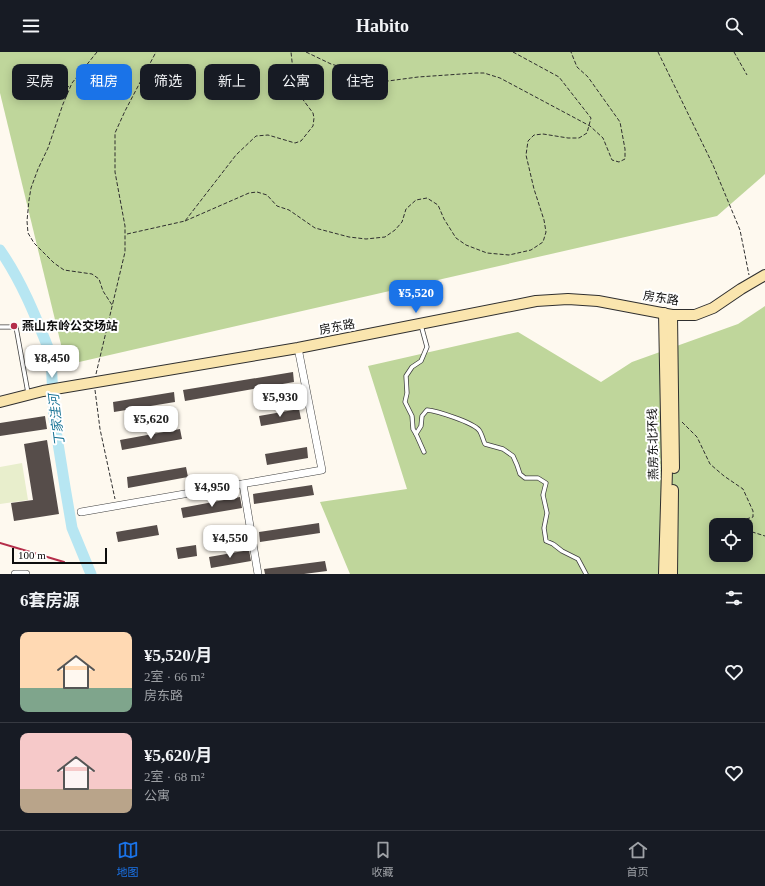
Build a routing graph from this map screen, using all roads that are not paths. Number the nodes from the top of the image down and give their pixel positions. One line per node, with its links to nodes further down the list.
1 (765, 275): 2 (main road, 房东路)
2 (668, 314): 3 (main road, 房东路); 16 (main road, 燕房东北环线); 17 (main road, 燕房东北环线)
3 (421, 325): 5 (main road, 房东路); 8 (lane)
4 (0, 327): 6 (lane)
5 (298, 348): 6 (main road, 房东路); 10 (street)
6 (28, 394): 7 (main road, 房东路)
7 (0, 402)
8 (416, 434): 9 (lane); 15 (lane)
9 (424, 452)
10 (243, 484): 11 (street); 14 (street)
11 (81, 512)
12 (15, 574): 13 (street)
13 (26, 574)
14 (258, 574)
15 (586, 574)
16 (664, 574)
17 (672, 574)

